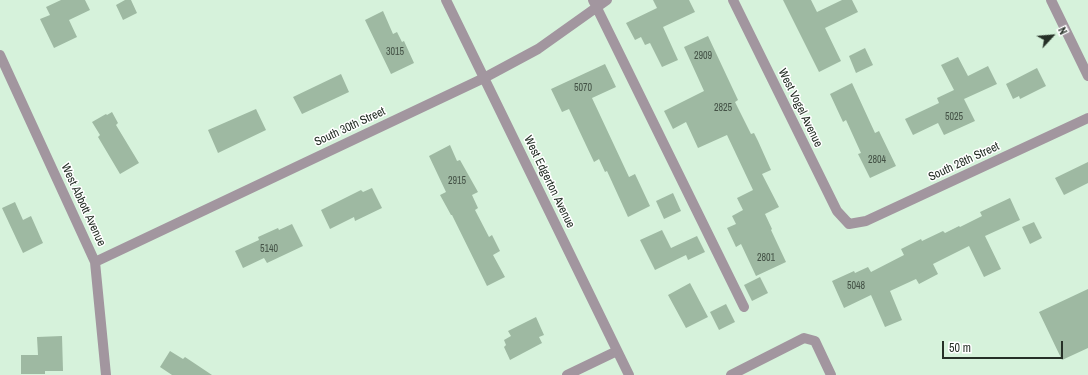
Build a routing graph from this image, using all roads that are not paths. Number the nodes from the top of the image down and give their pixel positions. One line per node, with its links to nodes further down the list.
1 (446, 0): 8 (street, West Edgerton Avenue)
2 (608, 0): 5 (street, South 30th Street)
3 (733, 0): 10 (street, West Vogel Avenue)
4 (1051, 0): 7 (street)
5 (595, 4): 8 (street, South 30th Street); 12 (street)
6 (0, 55): 11 (street, West Abbott Avenue)
7 (1088, 76)
8 (484, 78): 11 (street, South 30th Street); 13 (street, West Edgerton Avenue)
9 (1088, 118): 10 (street, South 28th Street)
10 (849, 224)
11 (95, 262): 14 (street, West Abbott Avenue)
12 (744, 307)
13 (617, 351): 15 (street); 16 (street, West Edgerton Avenue)
14 (106, 375)
15 (567, 375)
16 (629, 375)
17 (731, 375): 18 (street)
18 (831, 375)

